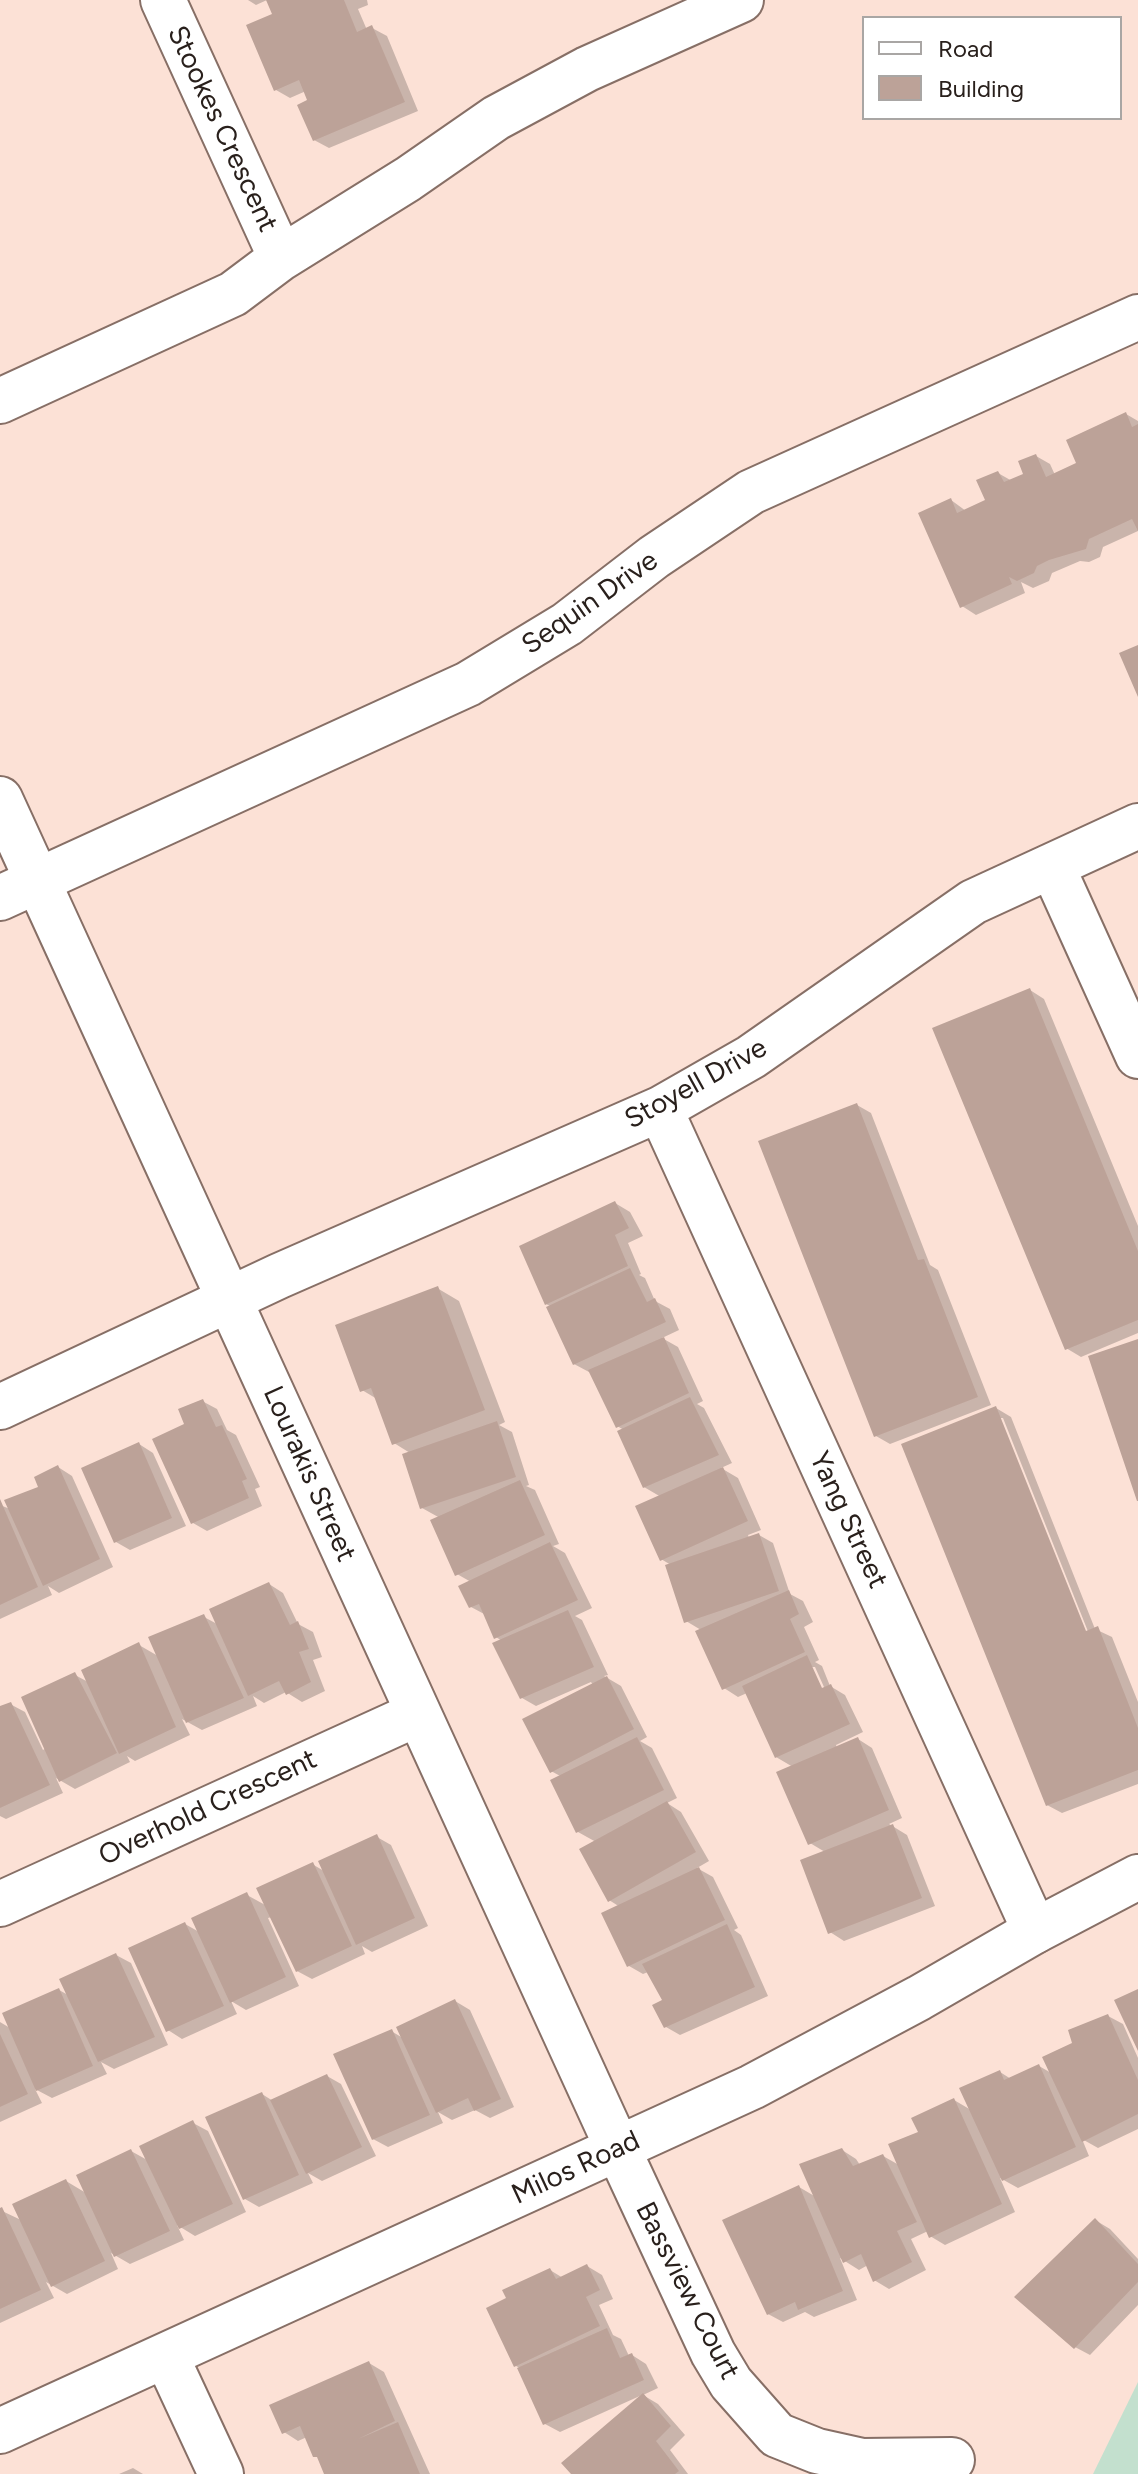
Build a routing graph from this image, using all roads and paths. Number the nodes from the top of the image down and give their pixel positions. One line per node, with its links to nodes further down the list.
1 (163, 0): 4 (street, Stookes Crescent)
2 (741, 0): 3 (street)
3 (666, 16): 4 (street)
4 (281, 258): 6 (street)
5 (1138, 317): 10 (street, Sequin Drive)
6 (0, 401)
7 (0, 799): 10 (street, Lourakis Street)
8 (1138, 826): 9 (street, Stoyell Drive)
9 (1052, 866): 11 (street); 12 (street, Stoyell Drive)
10 (19, 889): 13 (street, Lourakis Street)
11 (1138, 1056)
12 (660, 1109): 13 (street, Stoyell Drive); 18 (street, Yang Street)
13 (232, 1300): 14 (street); 15 (street, Lourakis Street)
14 (0, 1407)
15 (417, 1714): 17 (street, Overhold Crescent); 19 (street, Lourakis Street)
16 (1138, 1877): 18 (street, Milos Road)
17 (0, 1904)
18 (1035, 1931): 19 (street, Milos Road)
19 (618, 2149): 20 (street, Milos Road); 22 (street, Bassview Court)
20 (166, 2356): 21 (street, Milos Road); 23 (street)
21 (0, 2431)
22 (952, 2460)
23 (221, 2474)

